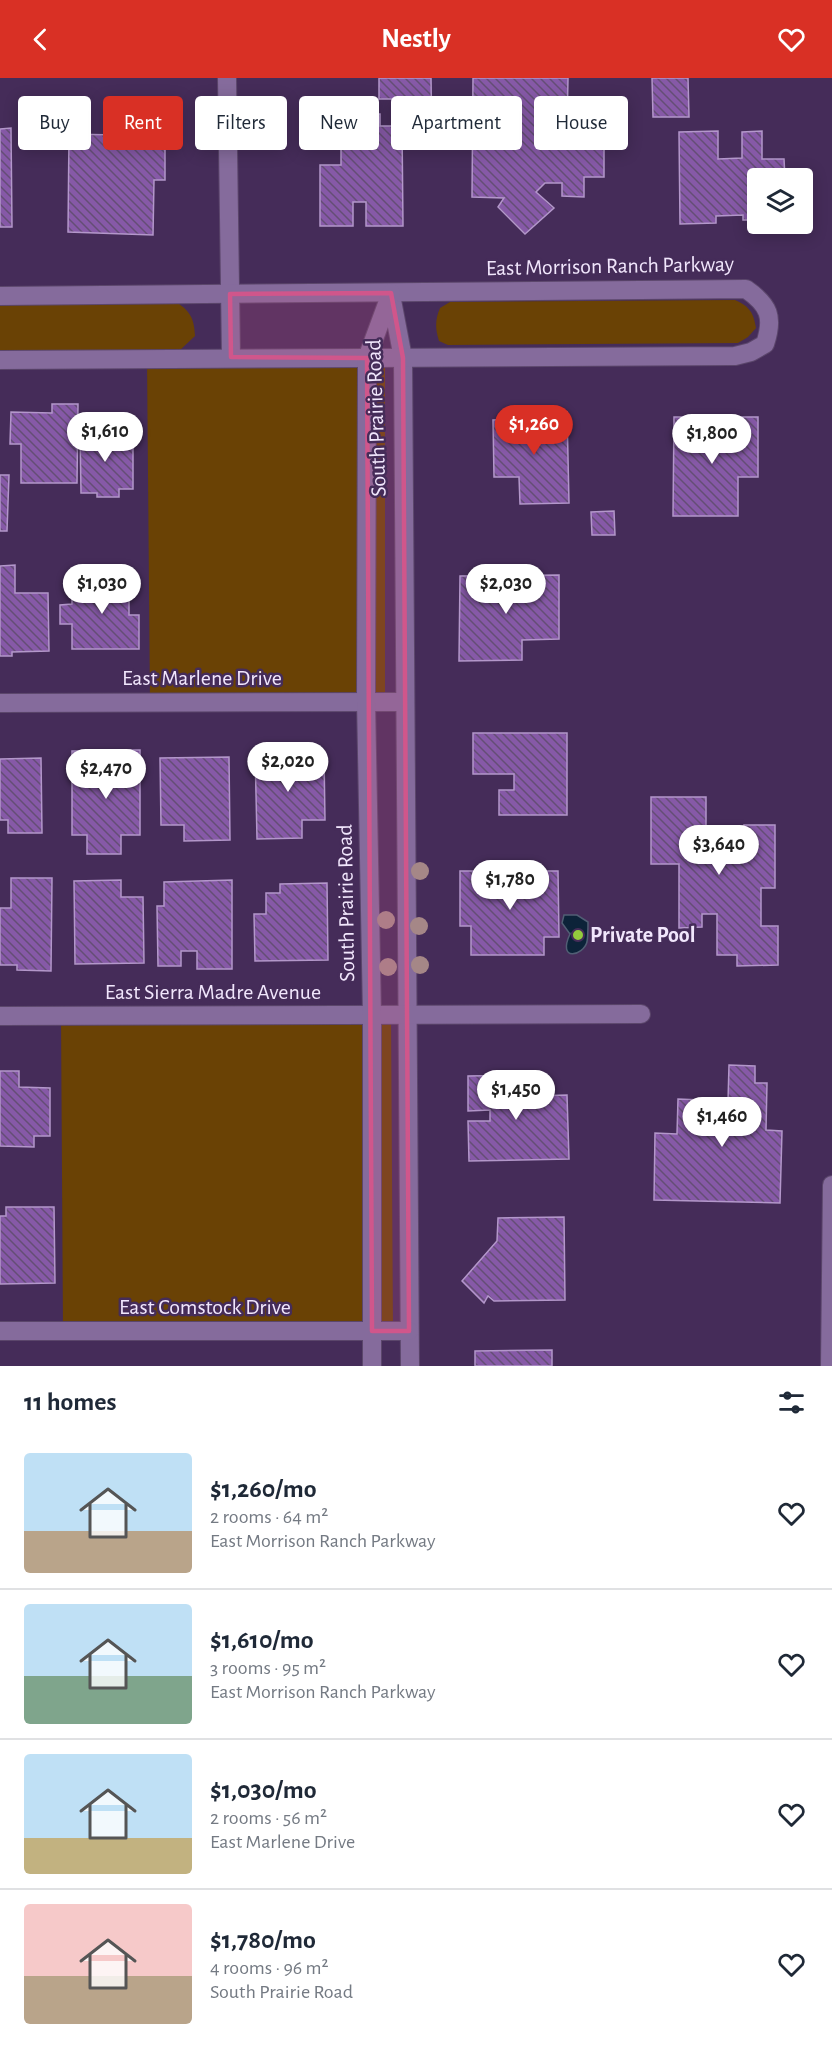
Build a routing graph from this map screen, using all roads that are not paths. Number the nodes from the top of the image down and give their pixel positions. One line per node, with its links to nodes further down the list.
1 (226, 78): 3 (street)
2 (391, 293): 3 (street, East Morrison Ranch Parkway); 6 (street, South Prairie Road); 7 (street, South Prairie Road); 7 (street, East Morrison Ranch Parkway)
3 (230, 294): 4 (street, East Morrison Ranch Parkway); 5 (street)
4 (0, 296)
5 (231, 357): 6 (street, East Morrison Ranch Parkway); 8 (street, East Morrison Ranch Parkway)
6 (367, 358): 7 (street, East Morrison Ranch Parkway); 9 (street, South Prairie Road)
7 (403, 358): 10 (street, South Prairie Road)
8 (0, 360)
9 (366, 701): 10 (street, East Marlene Drive); 11 (street, East Marlene Drive); 13 (street, South Prairie Road)
10 (405, 702): 14 (street, South Prairie Road)
11 (0, 703)
12 (641, 1014): 14 (street, East Sierra Madre Avenue)
13 (372, 1015): 14 (street, East Sierra Madre Avenue); 15 (street, East Sierra Madre Avenue); 18 (street, South Prairie Road)
14 (407, 1015): 19 (street, South Prairie Road)
15 (0, 1016)
16 (832, 1185): 22 (street)
17 (0, 1331): 18 (street, East Comstock Drive)
18 (372, 1331): 19 (street, East Comstock Drive); 20 (street, South Prairie Road)
19 (409, 1331): 21 (street, South Prairie Road)
20 (372, 1366)
21 (410, 1366)
22 (830, 1366)

